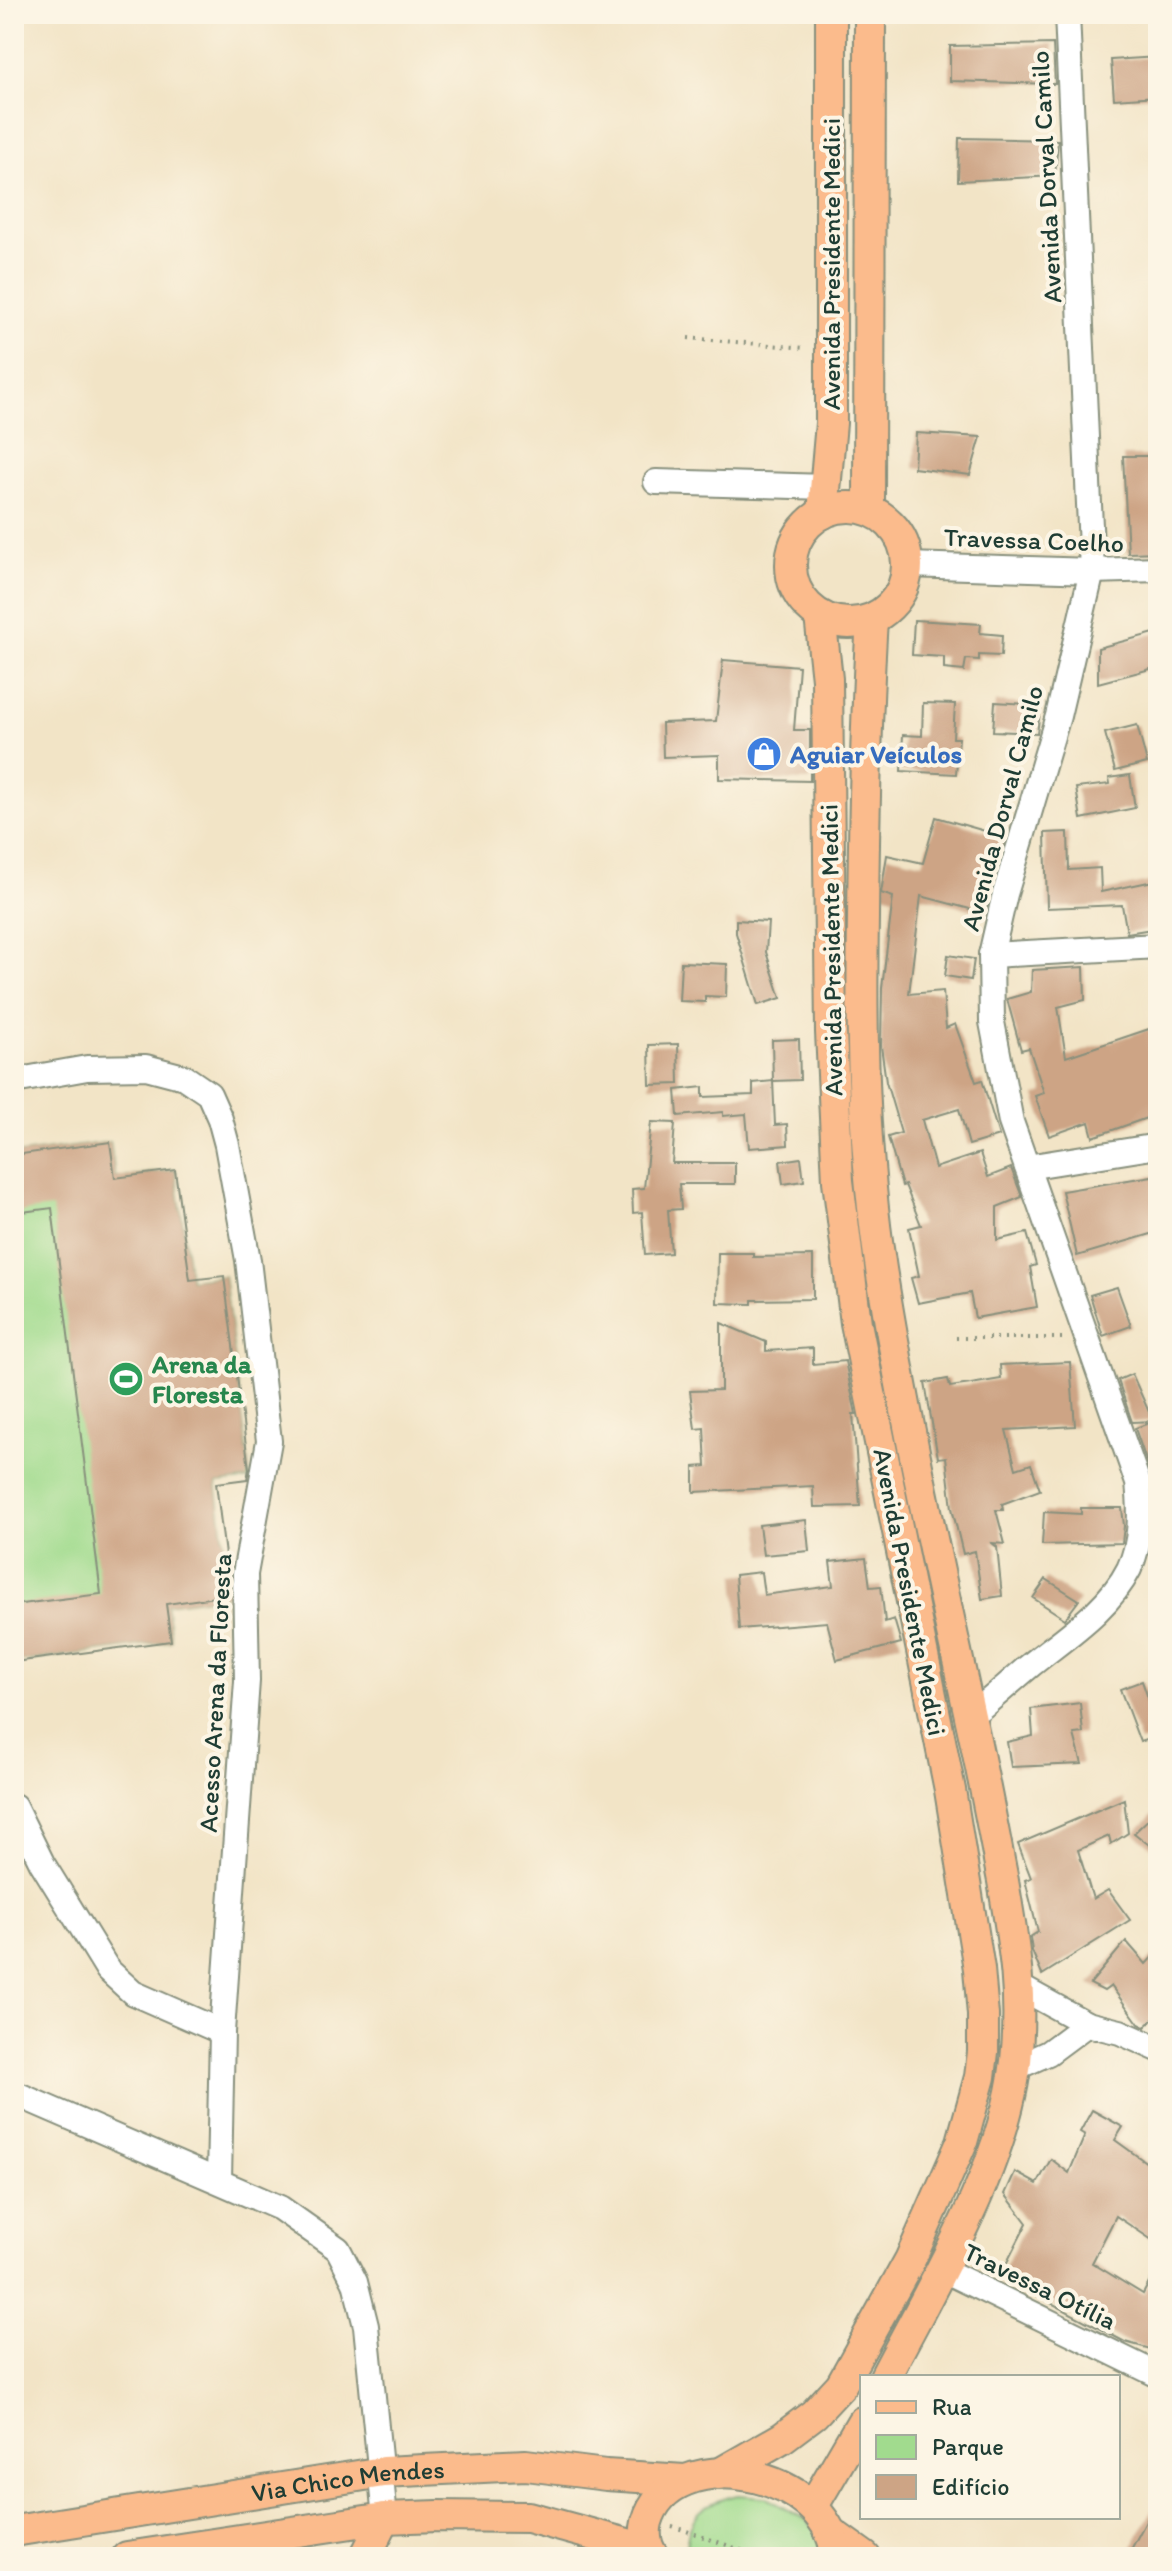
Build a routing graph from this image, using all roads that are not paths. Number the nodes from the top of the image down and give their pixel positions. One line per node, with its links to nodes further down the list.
1 (831, 14): 5 (main road, Avenida Presidente Medici)
2 (870, 14): 6 (main road, Avenida Presidente Medici)
3 (1067, 14): 9 (street, Avenida Dorval Camilo)
4 (656, 482): 5 (street)
5 (824, 500): 6 (main road); 10 (main road)
6 (869, 510): 7 (main road)
7 (908, 565): 9 (street, Travessa Coelho); 11 (main road)
8 (1158, 569): 9 (street, Travessa Coelho)
9 (1092, 571): 13 (street, Avenida Dorval Camilo)
10 (820, 616): 11 (main road); 32 (main road, Avenida Presidente Medici)
11 (872, 619): 18 (main road, Avenida Presidente Medici)
12 (1158, 946): 13 (street)
13 (991, 955): 16 (street, Avenida Dorval Camilo)
14 (14, 1081): 22 (street, Acesso Arena da Floresta)
15 (1158, 1146): 16 (street)
16 (1027, 1167): 17 (street, Avenida Dorval Camilo)
17 (1149, 1518): 18 (street, Avenida Dorval Camilo)
18 (970, 1716): 20 (main road, Avenida Presidente Medici)
19 (14, 1806): 22 (street)
20 (1018, 1986): 21 (street); 24 (main road, Avenida Presidente Medici)
21 (1087, 2024): 23 (street); 24 (street)
22 (222, 2032): 26 (street, Acesso Arena da Floresta)
23 (1158, 2049)
24 (1015, 2068): 27 (main road, Avenida Presidente Medici)
25 (14, 2093): 26 (street)
26 (219, 2180): 31 (street)
27 (941, 2269): 28 (main road, Avenida Presidente Medici); 29 (street, Travessa Otília)
28 (886, 2375)
29 (1158, 2375)
30 (860, 2425): 34 (main road)
31 (383, 2472): 33 (main road, Via Chico Mendes); 35 (street); 36 (main road, Via Chico Mendes)
32 (719, 2474): 33 (main road, Via Chico Mendes); 34 (main road)
33 (685, 2480): 38 (main road)
34 (813, 2506): 37 (main road)
35 (385, 2518): 38 (main road, Via Chico Mendes); 39 (main road, Via Chico Mendes); 40 (main road)
36 (14, 2531)
37 (833, 2545): 41 (main road)
38 (651, 2554)
39 (137, 2556)
40 (365, 2557)
41 (865, 2557)

